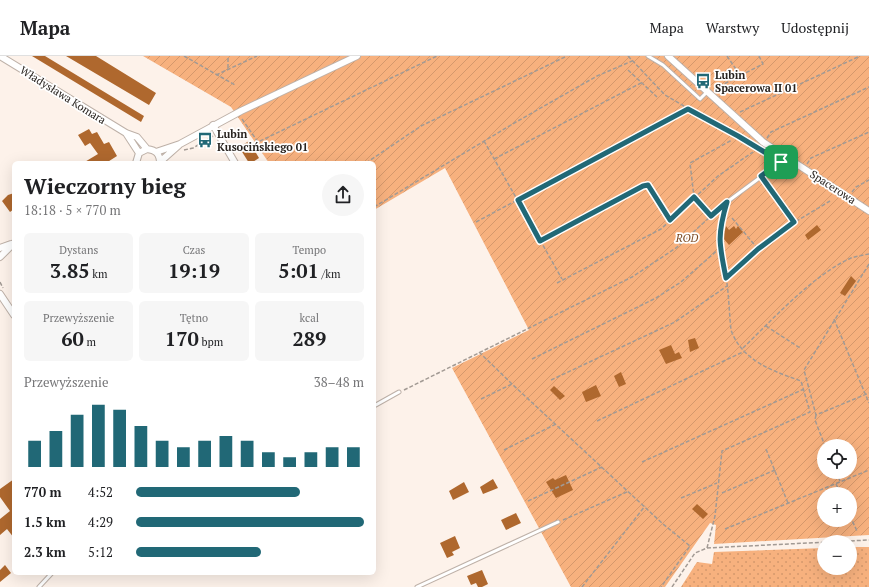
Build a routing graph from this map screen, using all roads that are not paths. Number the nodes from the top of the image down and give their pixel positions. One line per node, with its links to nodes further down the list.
1 (0, 56): 7 (street, Władysława Komara)
2 (357, 56): 6 (street)
3 (648, 56): 5 (lane)
4 (668, 56): 5 (street, Spacerowa)
5 (707, 92): 12 (street, Spacerowa)
6 (213, 126): 8 (street); 16 (street)
7 (126, 133): 9 (street, Władysława Komara); 11 (street)
8 (180, 144): 10 (street); 15 (street)
9 (147, 149): 10 (street); 11 (street)
10 (156, 152): 14 (street)
11 (139, 153): 13 (street)
12 (785, 156): 17 (lane); 18 (street, Spacerowa)
13 (135, 161)
14 (160, 161)
15 (162, 161)
16 (233, 161)
17 (727, 202)
18 (869, 211)
19 (12, 243): 21 (street)
20 (12, 244): 22 (street)
21 (0, 248)
22 (0, 257)
23 (0, 294): 24 (street)
24 (12, 312)
25 (399, 392): 26 (lane)
26 (376, 405)
27 (558, 522): 30 (lane)
28 (50, 575): 29 (lane)
29 (39, 587)
30 (417, 587)

